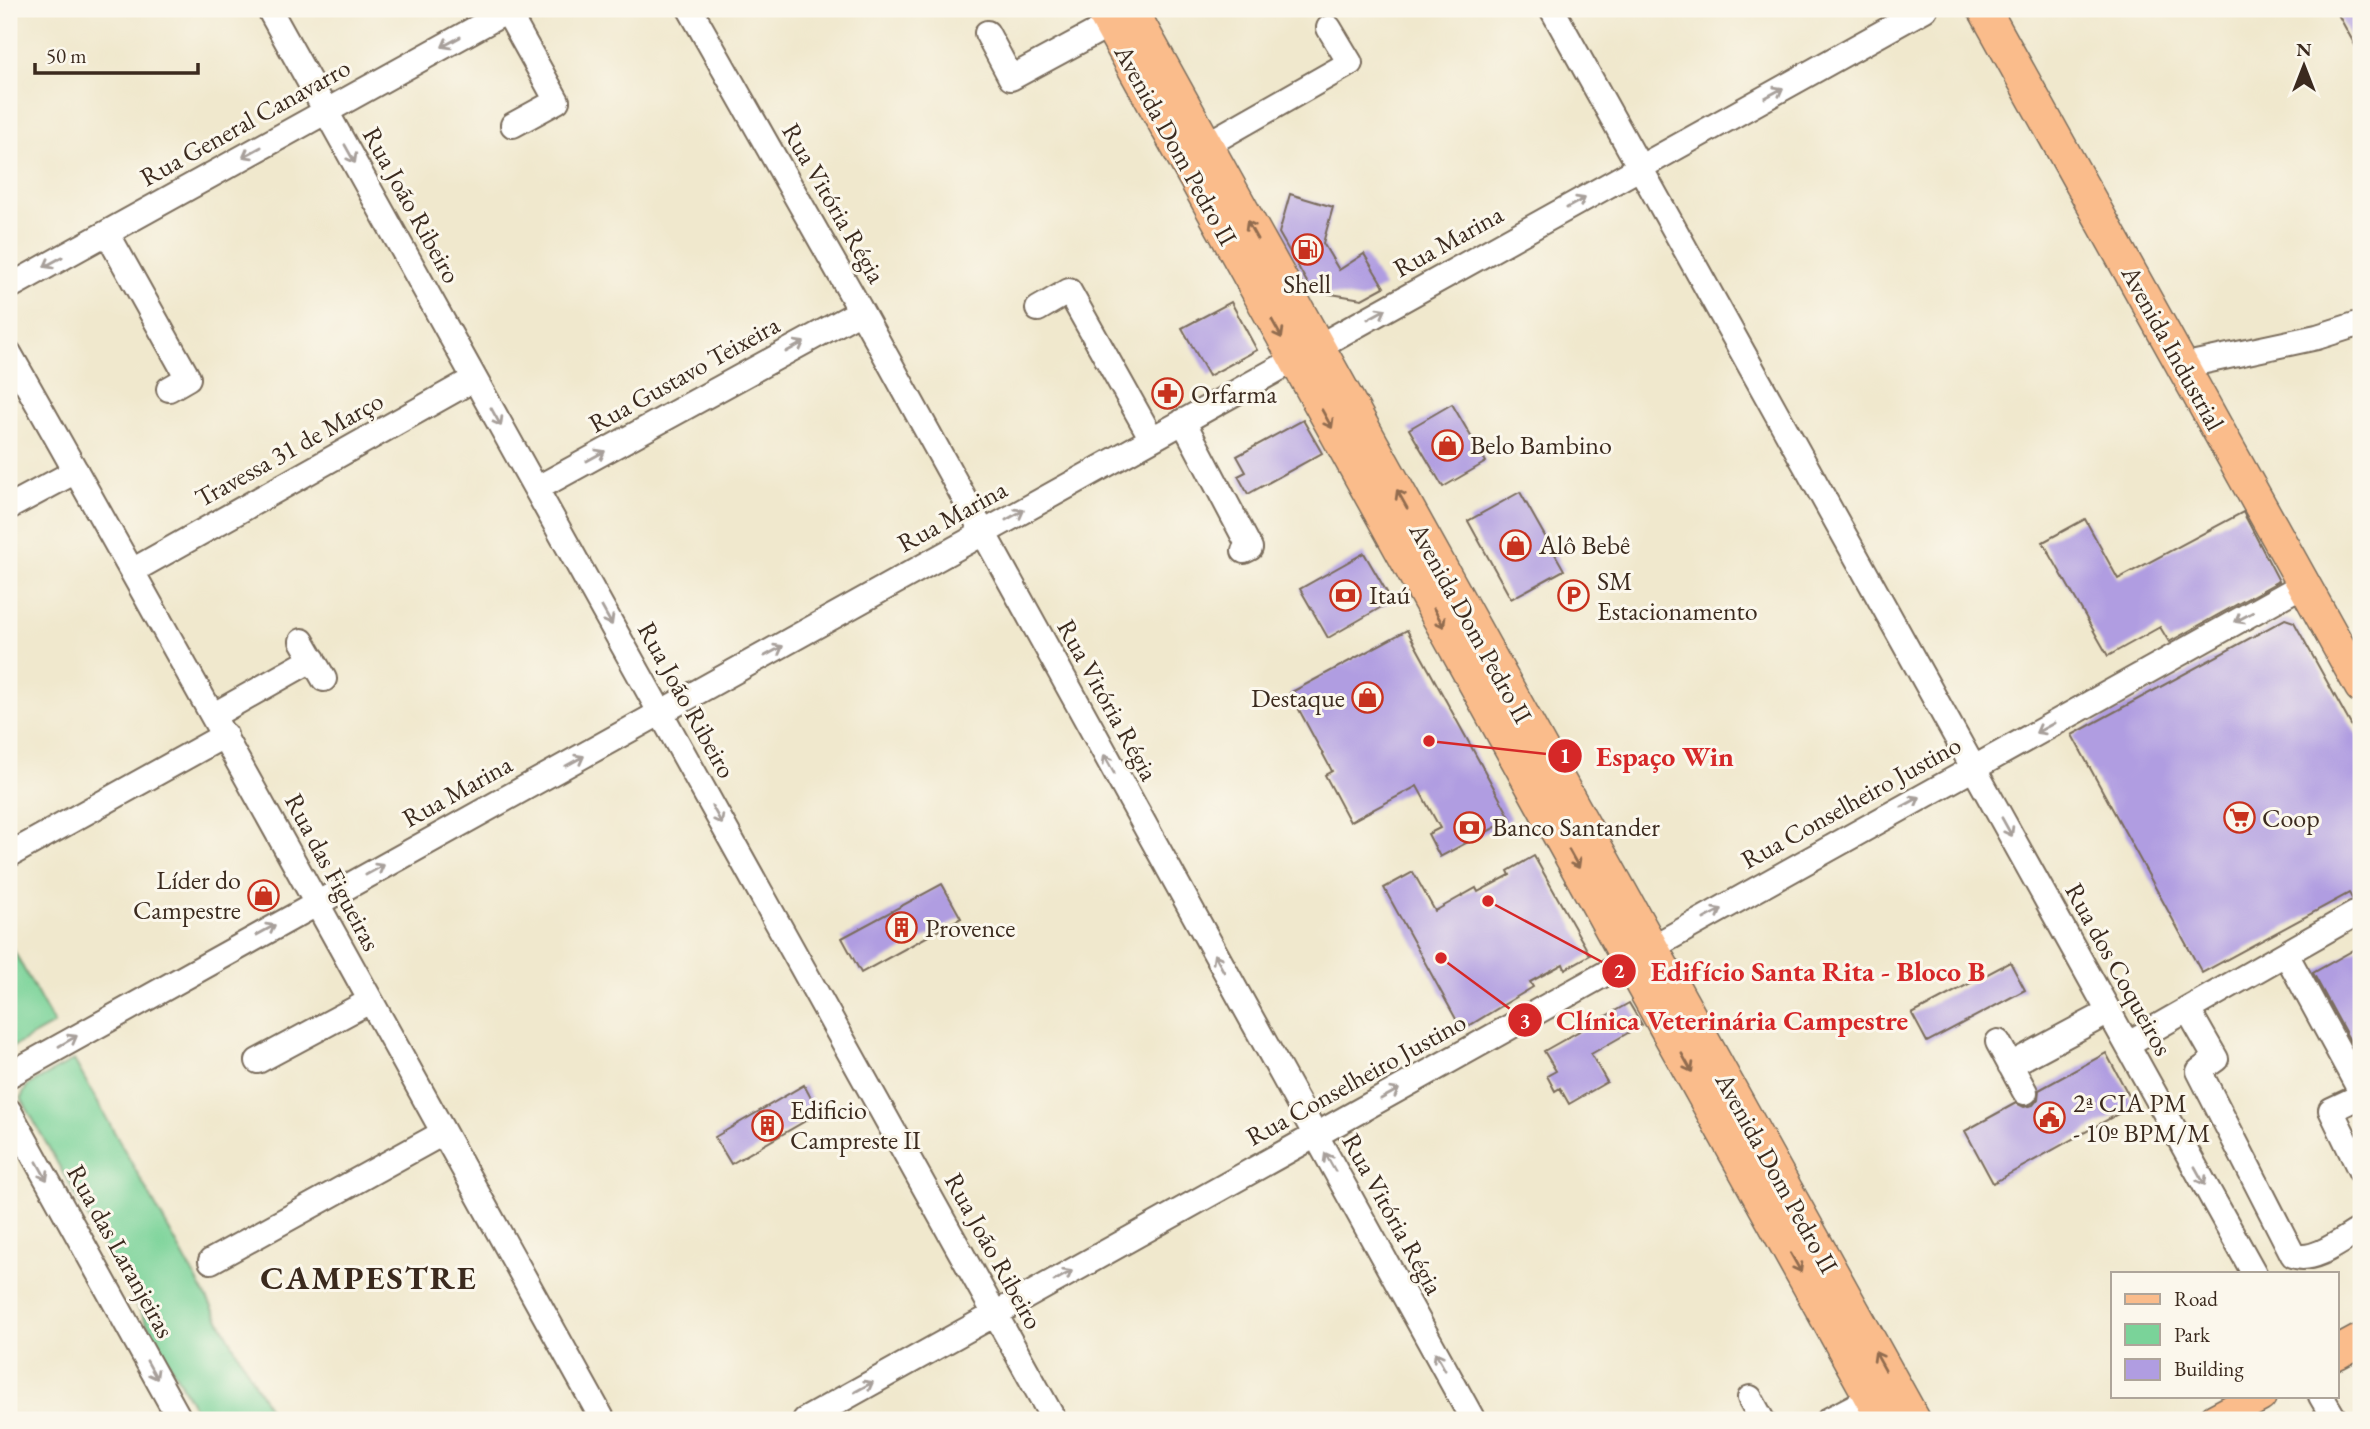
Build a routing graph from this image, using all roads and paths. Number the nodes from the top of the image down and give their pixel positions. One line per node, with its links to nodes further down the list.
1 (269, 9): 10 (street, Rua João Ribeiro)
2 (690, 9): 17 (street, Rua Vitória Régia)
3 (1552, 9): 13 (street, Rua dos Coqueiros)
4 (1925, 9): 13 (street, Rua Marina, one-way to 4)
5 (1984, 9): 21 (main road, Avenida Industrial)
6 (509, 10): 10 (street, Rua General Canavarro, one-way to 10); 11 (street)
7 (1114, 14): 9 (street); 12 (main road, Avenida Dom Pedro II); 20 (main road, Avenida Dom Pedro II, one-way to 20)
8 (1329, 27): 12 (street)
9 (986, 33)
10 (326, 111): 14 (street, Rua General Canavarro, one-way to 14); 22 (street, Rua João Ribeiro, one-way to 22)
11 (513, 125)
12 (1206, 145): 20 (main road, Avenida Dom Pedro II, one-way to 12)
13 (1640, 167): 20 (street, Rua Marina, one-way to 13); 37 (street, Rua dos Coqueiros)
14 (107, 233): 15 (street, Rua General Canavarro, one-way to 15); 23 (street)
15 (9, 287)
16 (1038, 309): 25 (street)
17 (861, 311): 27 (street, Rua Gustavo Teixeira, one-way to 17); 29 (street, Rua Vitória Régia)
18 (2361, 323): 21 (street)
19 (9, 353): 26 (street, Rua das Figueiras)
20 (1306, 353): 24 (street, Rua Marina); 41 (main road, Avenida Dom Pedro II)
21 (2182, 366): 32 (main road, Avenida Industrial)
22 (474, 379): 27 (street, Rua João Ribeiro, one-way to 27); 31 (street, Travessa 31 de Março)
23 (169, 389)
24 (1183, 421): 25 (street, Rua Marina); 30 (street)
25 (1152, 439): 29 (street, Rua Marina, one-way to 25)
26 (76, 471): 28 (street); 31 (street, Rua das Figueiras)
27 (536, 489): 35 (street, Rua João Ribeiro, one-way to 35)
28 (9, 507)
29 (981, 534): 35 (street, Rua Marina, one-way to 29); 55 (street, Rua Vitória Régia, one-way to 29)
30 (1244, 551)
31 (132, 571): 36 (street, Rua das Figueiras)
32 (2304, 584): 34 (main road, Avenida Industrial); 37 (street, Rua Conselheiro Justino, one-way to 37)
33 (313, 660): 36 (street)
34 (2361, 687)
35 (661, 714): 39 (street, Rua Marina, one-way to 35); 60 (street, Rua João Ribeiro, one-way to 60)
36 (220, 725): 38 (street); 39 (street, Rua das Figueiras)
37 (1974, 767): 41 (street, Rua Conselheiro Justino, one-way to 37); 45 (street, Rua dos Coqueiros, one-way to 45)
38 (9, 855)
39 (315, 903): 43 (street, Rua das Figueiras); 50 (street, Rua Marina, one-way to 39)
40 (2356, 914): 42 (street)
41 (1642, 954): 55 (street, Rua Conselheiro Justino, one-way to 41); 66 (main road, Avenida Dom Pedro II, one-way to 66); 74 (main road, Avenida Dom Pedro II, one-way to 41)
42 (2286, 954): 44 (street); 52 (street)
43 (370, 1001): 48 (street); 54 (street, Rua das Figueiras)
44 (2188, 1010): 47 (street); 57 (street)
45 (2109, 1012): 47 (street, Rua dos Coqueiros); 49 (street)
46 (1998, 1042): 49 (street)
47 (2127, 1044): 59 (street, Rua dos Coqueiros, one-way to 59)
48 (258, 1061)
49 (2010, 1065): 51 (street)
50 (9, 1075)
51 (2025, 1092)
52 (2361, 1093): 56 (street)
53 (9, 1111): 67 (street, Rua das Laranjeiras, one-way to 67)
54 (443, 1133): 58 (street); 68 (street, Rua das Figueiras)
55 (1315, 1136): 60 (street, Rua Conselheiro Justino, one-way to 55); 71 (street, Rua Vitória Régia, one-way to 55)
56 (2361, 1172)
57 (2361, 1229)
58 (211, 1261)
59 (2253, 1272)
60 (995, 1314): 69 (street, Rua Conselheiro Justino, one-way to 60); 70 (street, Rua João Ribeiro)
61 (2361, 1340): 62 (main road)
62 (2338, 1352)
63 (1750, 1398): 72 (street)
64 (2256, 1398): 75 (main road)
65 (2322, 1398): 76 (street)
66 (1877, 1409): 73 (street)
67 (180, 1420)
68 (603, 1420)
69 (804, 1420)
70 (1054, 1420)
71 (1473, 1420)
72 (1762, 1420)
73 (1829, 1420)
74 (1914, 1420)
75 (2215, 1420)
76 (2335, 1420)

